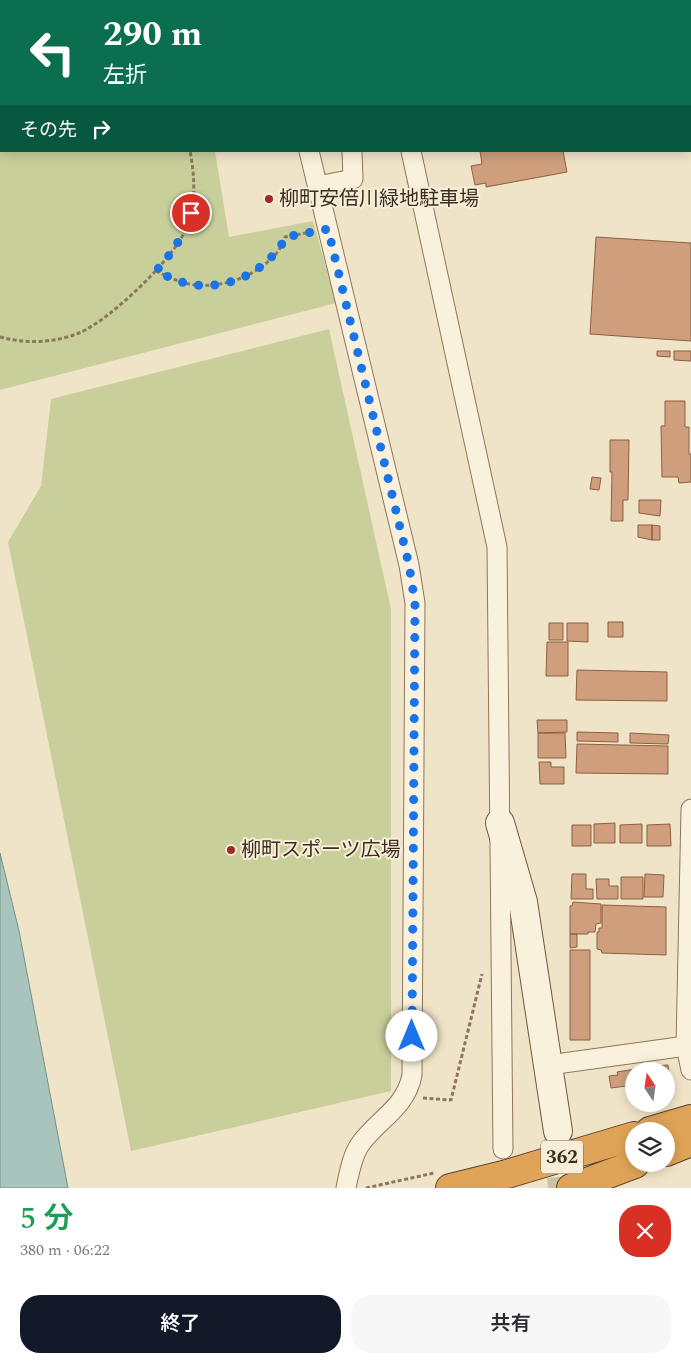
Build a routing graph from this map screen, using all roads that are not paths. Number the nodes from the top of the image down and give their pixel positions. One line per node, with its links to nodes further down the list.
1 (309, 152): 4 (street)
2 (352, 152): 4 (street)
3 (411, 152): 6 (street)
4 (318, 186): 20 (street)
5 (691, 809): 7 (street)
6 (500, 823): 9 (street); 17 (street)
7 (689, 956): 8 (street)
8 (686, 1046): 9 (street); 10 (street)
9 (549, 1065): 13 (street)
10 (691, 1070)
11 (691, 1119): 12 (highway)
12 (675, 1124)
13 (558, 1131)
14 (625, 1139): 19 (highway, 362)
15 (691, 1142): 16 (highway)
16 (675, 1148)
17 (503, 1149)
18 (625, 1168): 21 (highway, 362)
19 (445, 1180)
20 (346, 1188)
21 (572, 1188)

